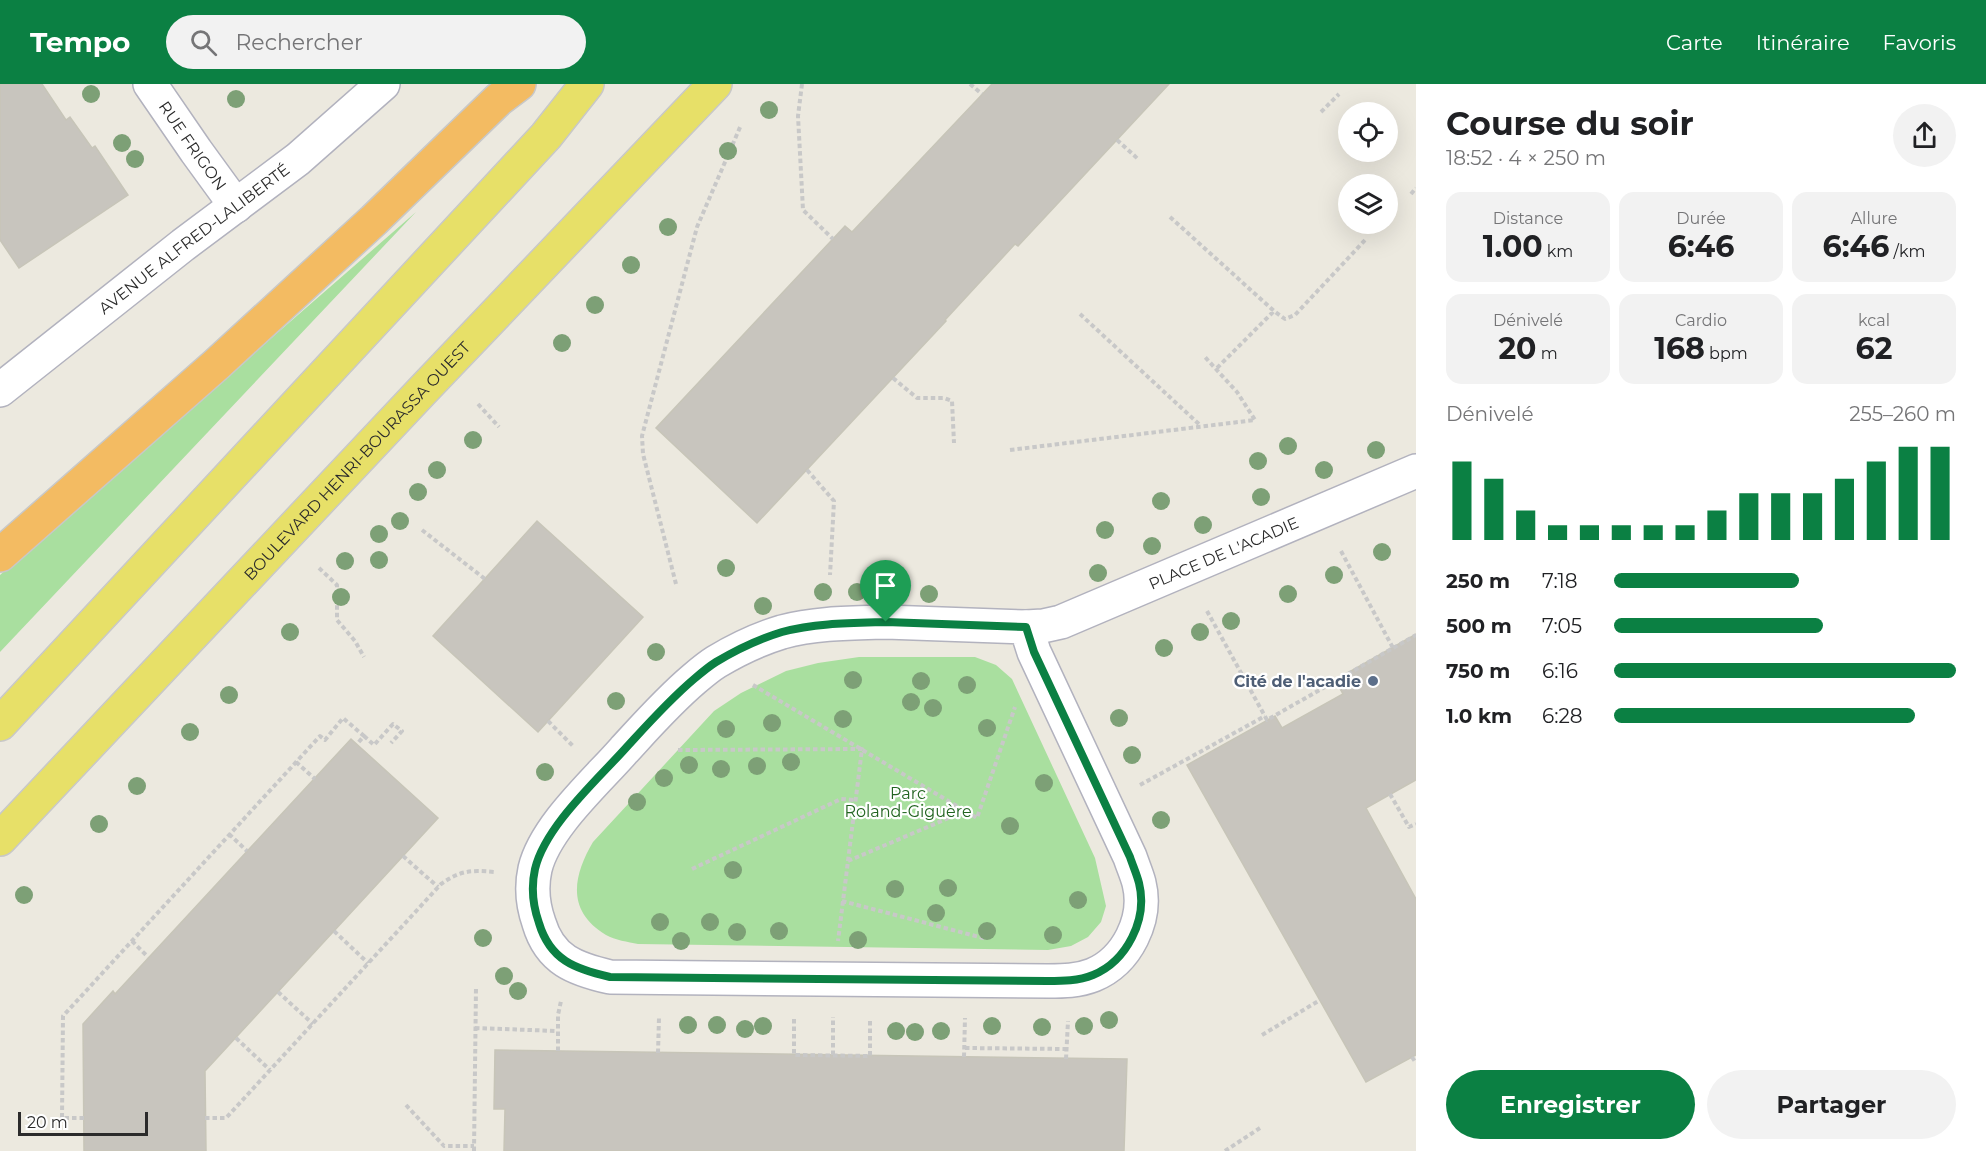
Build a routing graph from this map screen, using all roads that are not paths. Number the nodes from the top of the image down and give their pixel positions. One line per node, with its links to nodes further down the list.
1 (150, 84): 6 (street, RUE FRIGON)
2 (383, 84): 6 (street, AVENUE ALFRED-LALIBERTÉ)
3 (519, 84): 9 (highway)
4 (586, 84): 11 (main road)
5 (715, 84): 12 (main road, BOULEVARD HENRI-BOURASSA OUEST)
6 (236, 206): 7 (street, AVENUE ALFRED-LALIBERTÉ)
7 (0, 390)
8 (1416, 471): 10 (street, PLACE DE L'ACADIE)
9 (0, 555)
10 (1026, 627): 10 (street, PLACE DE L'ACADIE)
11 (0, 724)
12 (0, 839)

